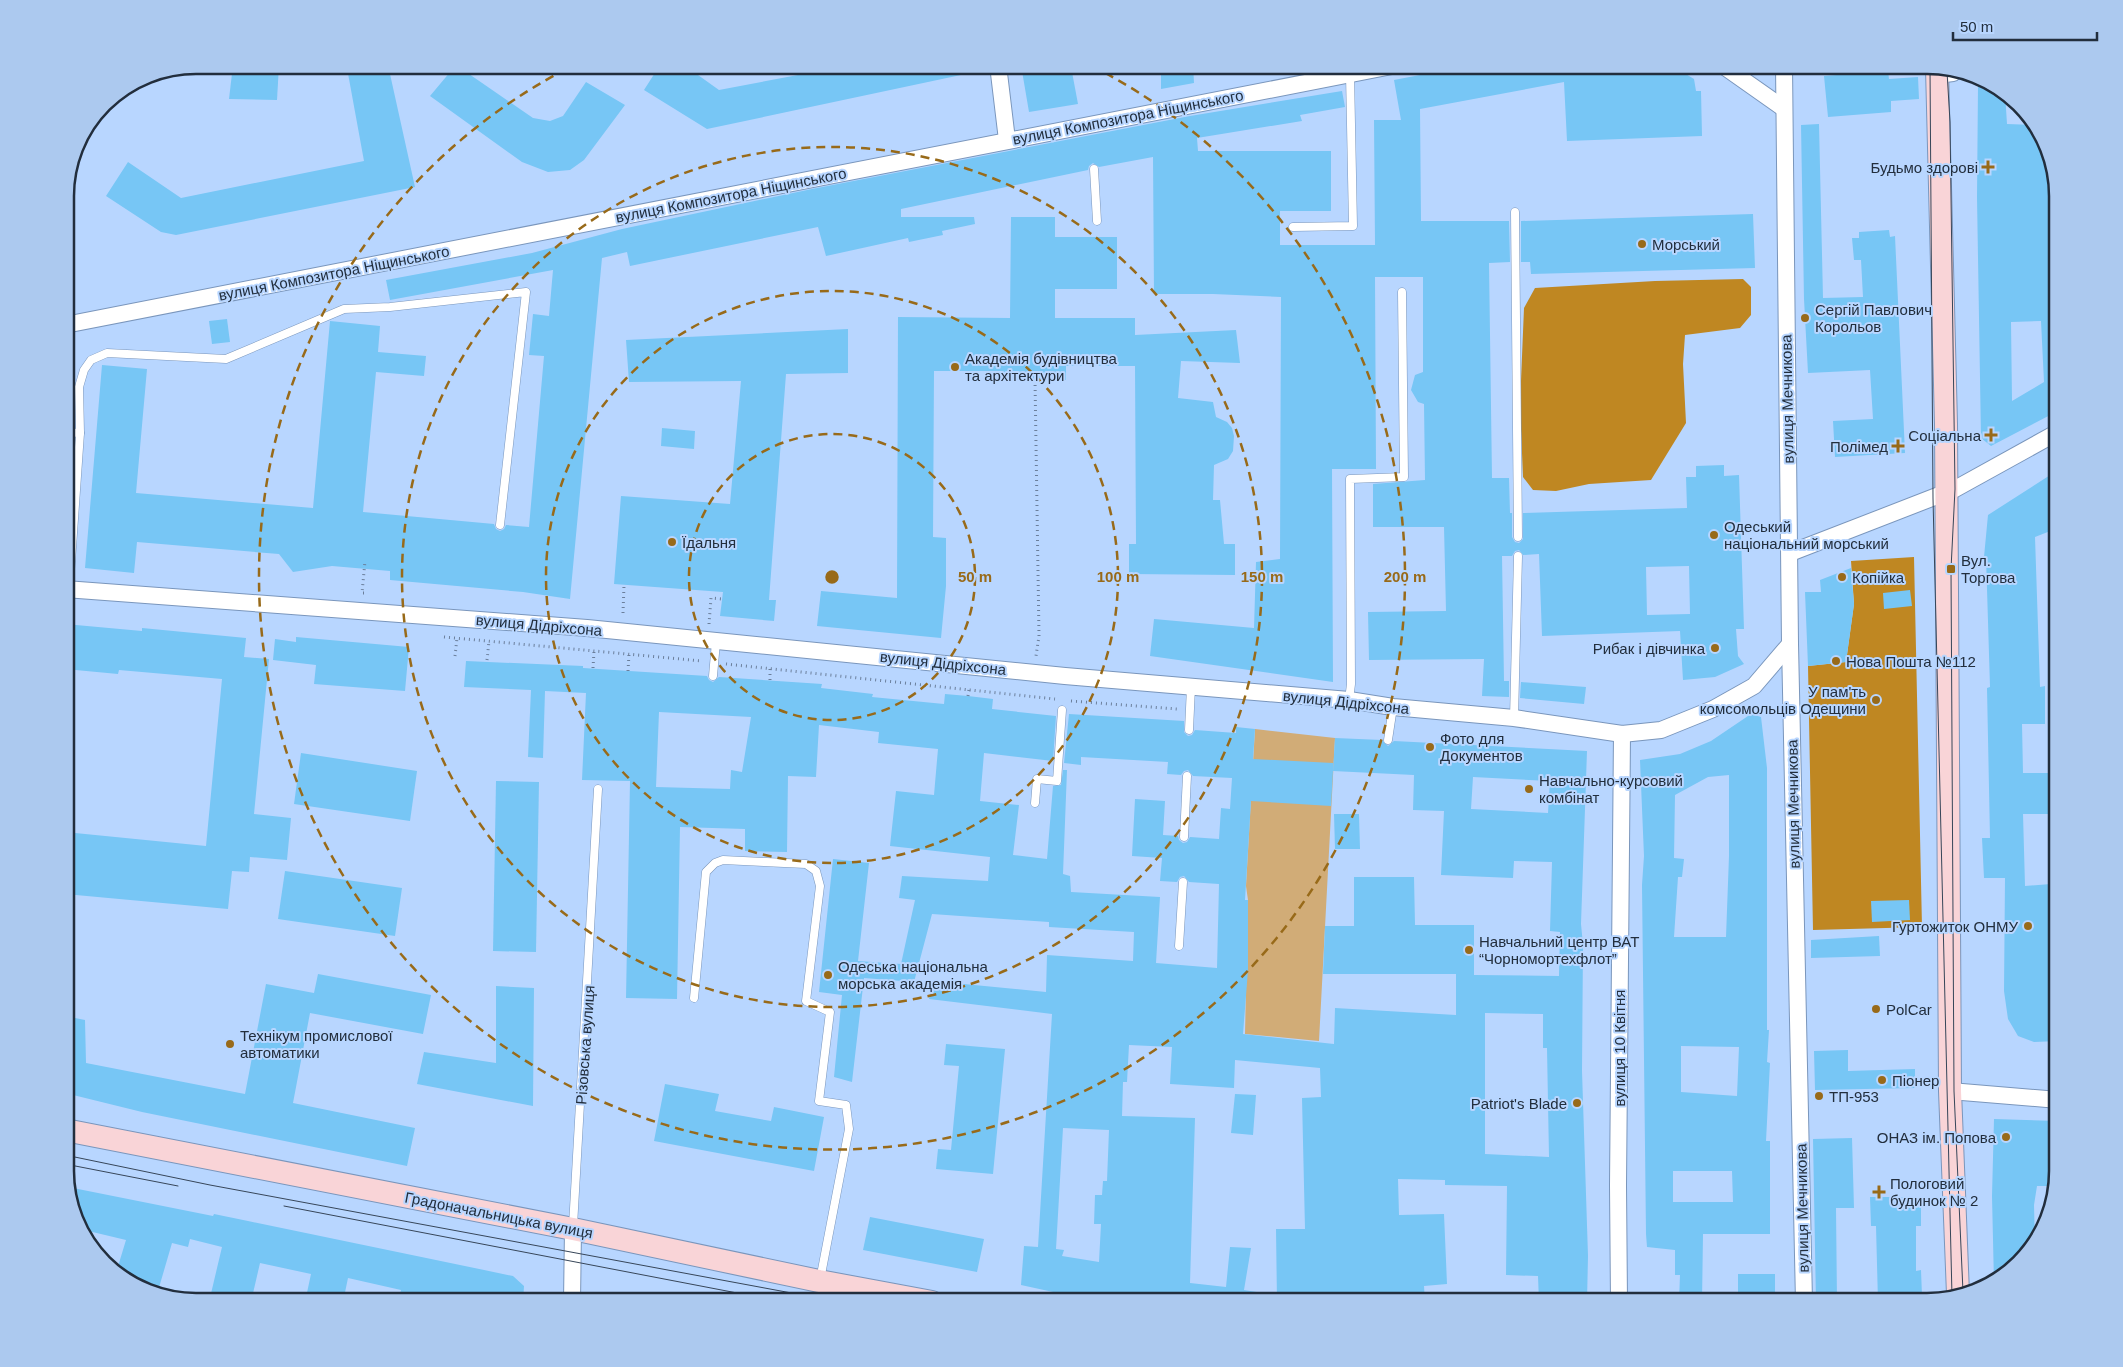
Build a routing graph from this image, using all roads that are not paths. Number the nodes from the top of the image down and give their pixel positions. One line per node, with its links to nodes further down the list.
1 (999, 74): 7 (street)
2 (1350, 74): 7 (street, вулиця Композитора Ніщинського); 11 (lane)
3 (1735, 74): 6 (street)
4 (1784, 74): 6 (street, вулиця Мечникова)
5 (1942, 75): 17 (main road)
6 (1783, 108): 21 (street, вулиця Мечникова)
7 (1007, 140): 13 (street, вулиця Композитора Ніщинського)
8 (1094, 168): 10 (lane)
9 (1515, 212): 20 (lane)
10 (1097, 221)
11 (1293, 226)
12 (1402, 292): 28 (lane)
13 (74, 323)
14 (74, 433): 15 (lane)
15 (80, 433): 18 (lane); 19 (lane)
16 (2049, 437): 17 (street)
17 (1945, 493): 21 (street); 42 (main road)
18 (74, 505)
19 (500, 525)
20 (1518, 537)
21 (1790, 554): 25 (street, вулиця Мечникова)
22 (1518, 556): 31 (lane)
23 (74, 591): 24 (street, вулиця Дідріхсона)
24 (713, 637): 26 (lane); 27 (street, вулиця Дідріхсона)
25 (1790, 644): 33 (street, вулиця Дідріхсона); 51 (street, вулиця Мечникова)
26 (713, 676)
27 (1191, 687): 28 (street, вулиця Дідріхсона); 32 (lane)
28 (1349, 700): 29 (street, вулиця Дідріхсона)
29 (1393, 708): 31 (street, вулиця Дідріхсона); 34 (lane)
30 (1062, 710): 37 (lane)
31 (1514, 718): 33 (street, вулиця Дідріхсона)
32 (1189, 730)
33 (1622, 734): 50 (street, вулиця 10 Квітня)
34 (1388, 740)
35 (1187, 776): 38 (lane)
36 (598, 789): 45 (lane, Різовська вулиця)
37 (1034, 804)
38 (1184, 836)
39 (1183, 882): 40 (lane)
40 (1179, 946)
41 (694, 998): 46 (lane)
42 (1950, 1091): 43 (street); 47 (main road)
43 (2049, 1099)
44 (74, 1132): 45 (main road, Градоначальницька вулиця)
45 (573, 1229): 46 (main road, Градоначальницька вулиця); 48 (street, Різовська вулиця)
46 (819, 1281): 49 (main road, Градоначальницька вулиця)
47 (1958, 1289)
48 (572, 1293)
49 (865, 1293)
50 (1620, 1293)
51 (1804, 1293)

